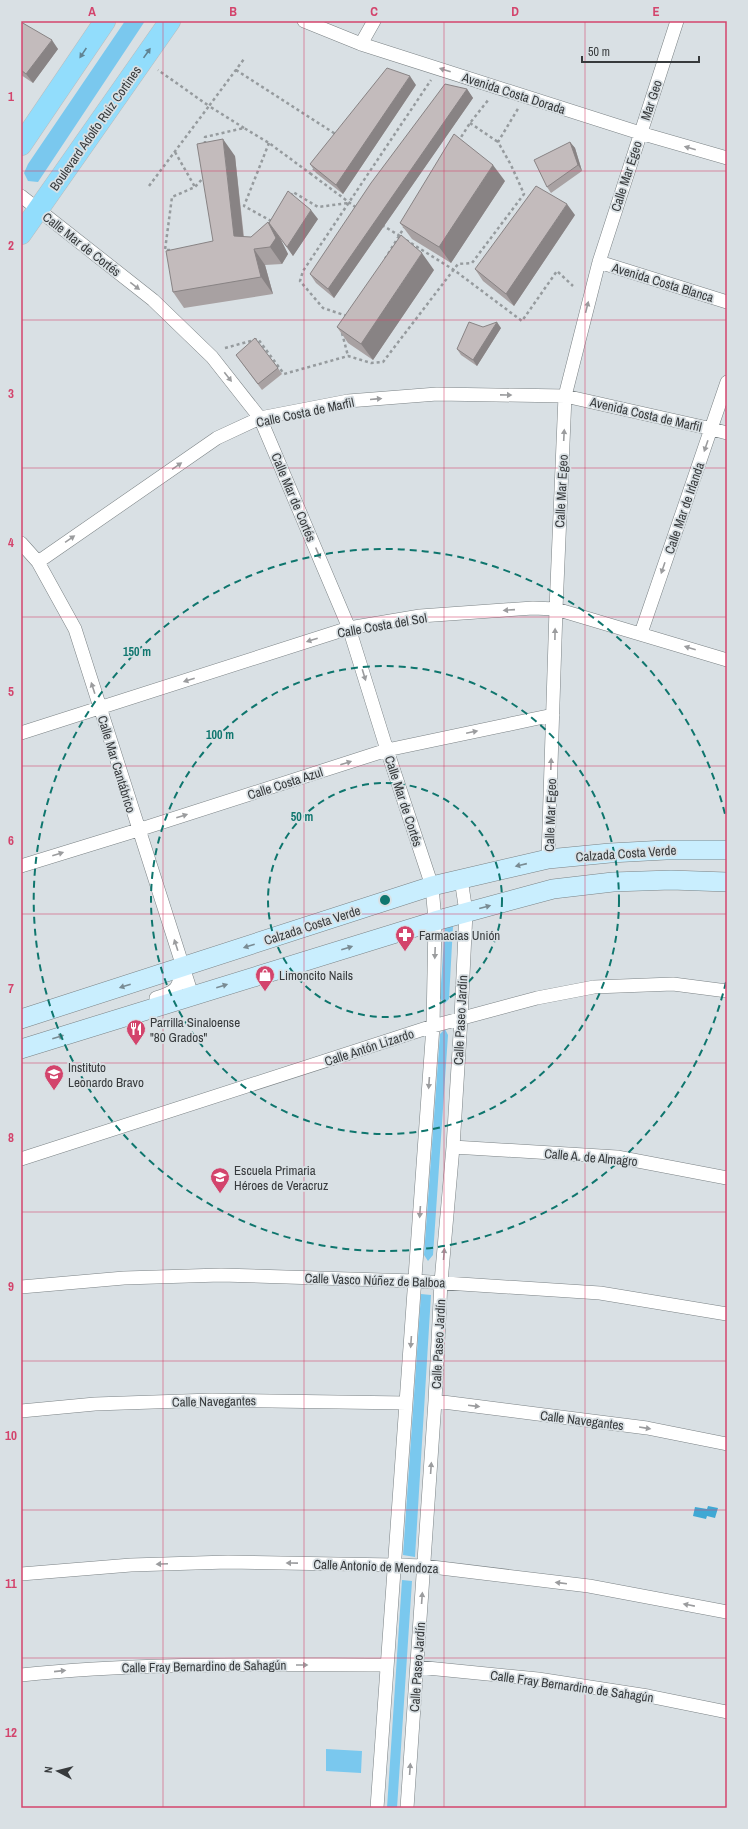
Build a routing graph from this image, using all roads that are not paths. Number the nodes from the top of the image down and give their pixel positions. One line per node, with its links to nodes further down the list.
1 (105, 21): 8 (main road, one-way to 8)
2 (170, 21): 11 (main road, Boulevard Adolfo Ruiz Cortines, one-way to 2)
3 (304, 21): 6 (street, Avenida Costa Dorada)
4 (374, 21): 6 (street)
5 (677, 21): 7 (street, Mar Geo)
6 (361, 44): 7 (street, Avenida Costa Dorada, one-way to 6)
7 (640, 133): 9 (street, Avenida Costa Dorada, one-way to 7); 13 (street, Calle Mar Egeo)
8 (21, 145)
9 (727, 158)
10 (21, 196): 11 (street, Calle Mar de Cortés)
11 (38, 210): 12 (main road, Boulevard Adolfo Ruiz Cortines); 17 (street, Calle Mar de Cortés, one-way to 17)
12 (21, 234)
13 (599, 262): 14 (street, Avenida Costa Blanca); 16 (street, Calle Mar Egeo, one-way to 13)
14 (727, 302)
15 (727, 382): 18 (street, Calle Mar de Irlanda)
16 (566, 396): 17 (street, Calle Costa de Marfil, one-way to 16); 18 (street, Avenida Costa de Marfil); 22 (street, Calle Mar Egeo, one-way to 16)
17 (260, 418): 21 (street, Calle Costa de Marfil, one-way to 17); 23 (street, Calle Mar de Cortés, one-way to 23)
18 (712, 429): 19 (street, Avenida Costa de Marfil); 24 (street, Calle Mar de Irlanda, one-way to 24)
19 (727, 433)
20 (21, 543): 21 (street, Calle Mar Cantábrico)
21 (38, 562): 26 (street, Calle Mar Cantábrico, one-way to 21)
22 (556, 609): 23 (street, Calle Costa del Sol, one-way to 23); 24 (street, Calle Costa del Sol); 27 (street, Calle Mar Egeo, one-way to 22)
23 (349, 628): 26 (street, Calle Costa del Sol, one-way to 26); 29 (street, Calle Mar de Cortés, one-way to 29)
24 (641, 633): 25 (street, Calle Costa del Sol, one-way to 24)
25 (727, 660)
26 (100, 709): 28 (street, Calle Costa del Sol); 30 (street, Calle Mar Cantábrico)
27 (553, 716): 29 (street, Calle Costa Azul, one-way to 27); 32 (street, Calle Mar Egeo, one-way to 27)
28 (21, 733)
29 (387, 750): 30 (street, Calle Costa Azul, one-way to 29); 36 (street, Calle Mar de Cortés)
30 (138, 830): 33 (street, Calle Costa Azul, one-way to 30); 39 (street, Calle Mar Cantábrico, one-way to 30)
31 (727, 850): 32 (main road, Calzada Costa Verde)
32 (548, 859): 34 (main road, Calzada Costa Verde, one-way to 34)
33 (21, 866)
34 (461, 879): 36 (main road, Calzada Costa Verde); 37 (street, Calle Paseo Jardín)
35 (727, 882): 37 (main road, one-way to 35)
36 (432, 886): 38 (street, Calle Paseo Jardín); 39 (main road, Calzada Costa Verde, one-way to 39)
37 (466, 912): 38 (main road); 42 (street, Calle Paseo Jardín)
38 (435, 921): 41 (main road, one-way to 38); 45 (street, Calle Paseo Jardín, one-way to 45)
39 (183, 967): 41 (street, Calle Mar Cantábrico); 43 (main road, Calzada Costa Verde, one-way to 43); 44 (street)
40 (727, 991): 42 (street, Calle Antón Lizardo)
41 (192, 995): 44 (main road)
42 (461, 1018): 45 (street, Calle Antón Lizardo); 47 (street, Calle Paseo Jardín)
43 (21, 1019)
44 (104, 1022): 46 (main road, one-way to 44)
45 (433, 1026): 48 (street, Calle Antón Lizardo); 50 (street, Calle Paseo Jardín, one-way to 50)
46 (21, 1049)
47 (453, 1147): 49 (street, Calle A. de Almagro); 51 (street, Calle Paseo Jardín, one-way to 47)
48 (21, 1159)
49 (727, 1178)
50 (415, 1281): 51 (street, Calle Vasco Núñez de Balboa); 52 (street, Calle Vasco Núñez de Balboa); 55 (street, Calle Paseo Jardín, one-way to 55)
51 (442, 1282): 53 (street, Calle Vasco Núñez de Balboa); 54 (street, Calle Paseo Jardín)
52 (21, 1287)
53 (727, 1314)
54 (435, 1401): 57 (street, Calle Navegantes, one-way to 57); 59 (street, Calle Paseo Jardín, one-way to 54)
55 (406, 1403): 56 (street, Calle Navegantes); 58 (street, Calle Paseo Jardín)
56 (21, 1410)
57 (727, 1444)
58 (394, 1565): 59 (street, Calle Antonio de Mendoza); 60 (street, Calle Antonio de Mendoza, one-way to 60); 62 (street, Calle Paseo Jardín)
59 (424, 1566): 61 (street, Calle Antonio de Mendoza, one-way to 59); 63 (street, Calle Paseo Jardín, one-way to 59)
60 (21, 1574)
61 (727, 1612)
62 (386, 1665): 64 (street, Calle Fray Bernardino de Sahagún, one-way to 62); 66 (street, Calle Paseo Jardín)
63 (417, 1667): 65 (street, Calle Fray Bernardino de Sahagún); 67 (street, Calle Paseo Jardín, one-way to 63)
64 (21, 1675)
65 (727, 1712)
66 (377, 1808)
67 (407, 1808)

